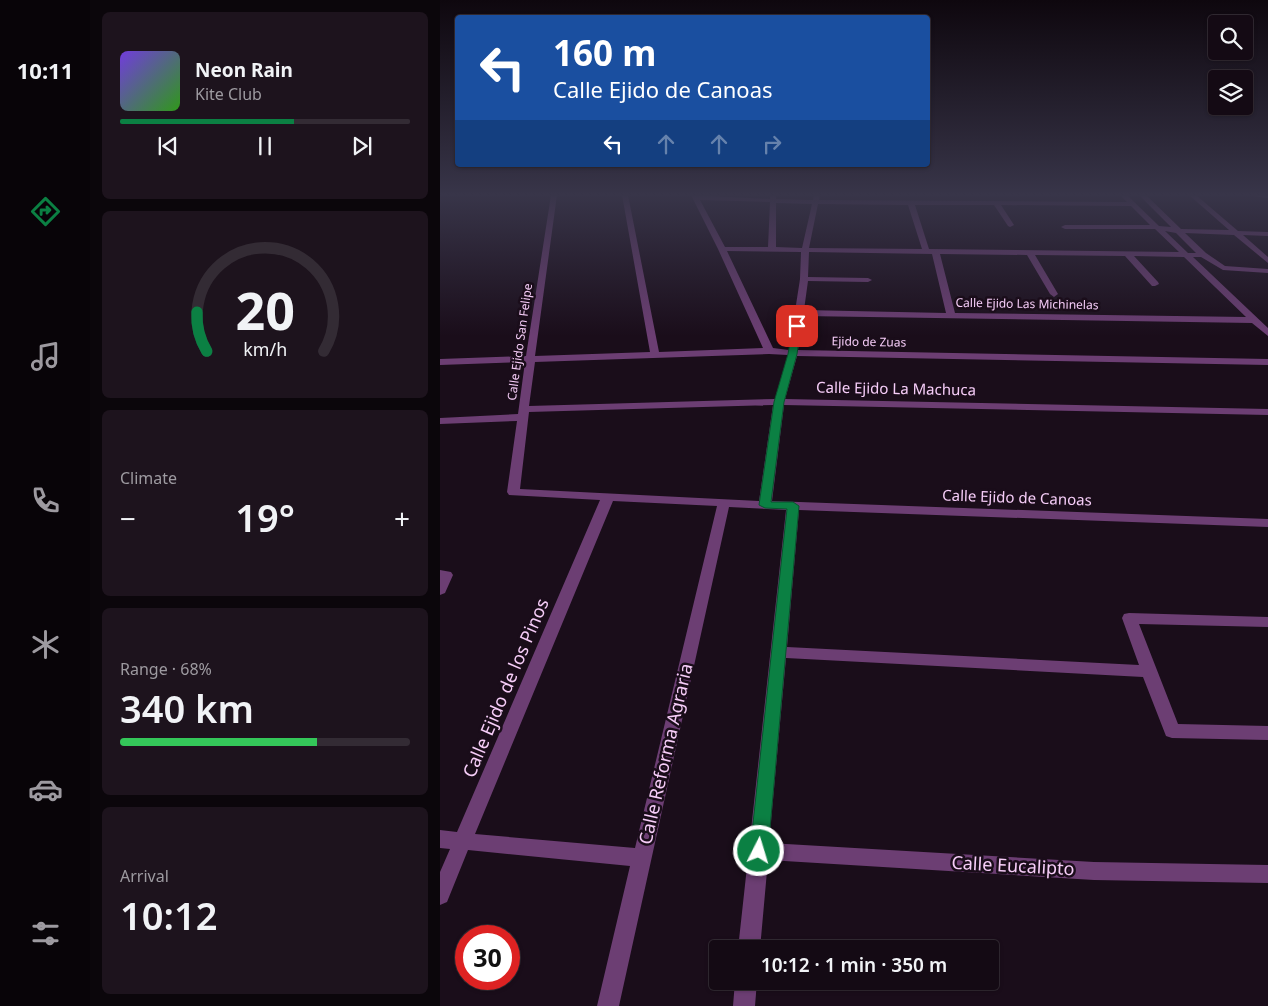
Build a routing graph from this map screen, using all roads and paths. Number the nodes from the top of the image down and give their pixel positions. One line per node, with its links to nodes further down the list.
1 (547, 242): 33 (street, Calle Ejido San Felipe)
2 (634, 242): 32 (street)
3 (718, 242): 10 (street)
4 (772, 242): 11 (street)
5 (807, 242): 12 (street)
6 (926, 242): 13 (street)
7 (1171, 242): 16 (street)
8 (1191, 242): 17 (street)
9 (1246, 242): 18 (street)
10 (722, 249): 11 (street); 30 (street)
11 (772, 249): 12 (street)
12 (805, 249): 13 (street); 22 (street)
13 (930, 251): 14 (street); 27 (street)
14 (1029, 252): 15 (street); 25 (street)
15 (1128, 254): 16 (street); 24 (street)
16 (1184, 254): 17 (street); 21 (street)
17 (1203, 255): 19 (street)
18 (1268, 261)
19 (1223, 268): 20 (street); 21 (street)
20 (1268, 271)
21 (1206, 276): 28 (street)
22 (804, 279): 23 (street); 26 (street)
23 (868, 280)
24 (1154, 284)
25 (1054, 294)
26 (800, 313): 27 (street, Calle Ejido Las Michinelas); 31 (street)
27 (951, 315): 28 (street, Calle Ejido Las Michinelas)
28 (1254, 320): 29 (street)
29 (1268, 333)
30 (769, 351): 31 (street, Ejido de Zuas); 32 (street, Ejido de Zuas)
31 (792, 354): 35 (street, Ejido de Zuas); 36 (street)
32 (655, 355): 33 (street, Ejido de Zuas)
33 (530, 358): 34 (street, Ejido de Zuas); 38 (street, Calle Ejido San Felipe)
34 (440, 362)
35 (1268, 362)
36 (779, 402): 37 (street, Calle Ejido La Machuca); 38 (street, Calle Ejido La Machuca); 43 (street)
37 (1268, 412)
38 (523, 413): 39 (street, Calle Ejido La Machuca); 40 (street, Calle Ejido San Felipe)
39 (440, 421)
40 (513, 492): 41 (street, Calle Ejido de Canoas)
41 (608, 497): 42 (street, Calle Ejido de Canoas); 53 (street, Calle Ejido de los Pinos)
42 (724, 503): 43 (street, Calle Ejido de Canoas); 55 (street, Calle Reforma Agraria)
43 (765, 505): 44 (street, Calle Ejido de Canoas)
44 (793, 506): 45 (street, Calle Ejido de Canoas); 49 (street)
45 (1268, 523)
46 (443, 575): 47 (street)
47 (440, 590)
48 (1268, 622): 50 (street)
49 (779, 652): 50 (street); 54 (street)
50 (1148, 671): 51 (street)
51 (1268, 733)
52 (440, 839): 53 (street)
53 (462, 842): 55 (street); 57 (street, Calle Ejido de los Pinos)
54 (759, 851): 56 (street, Calle Eucalipto); 58 (street)
55 (642, 858): 60 (street, Calle Reforma Agraria)
56 (1268, 874)
57 (440, 895)
58 (751, 940)
59 (745, 990): 61 (street)
60 (608, 1006)
61 (744, 1006)

